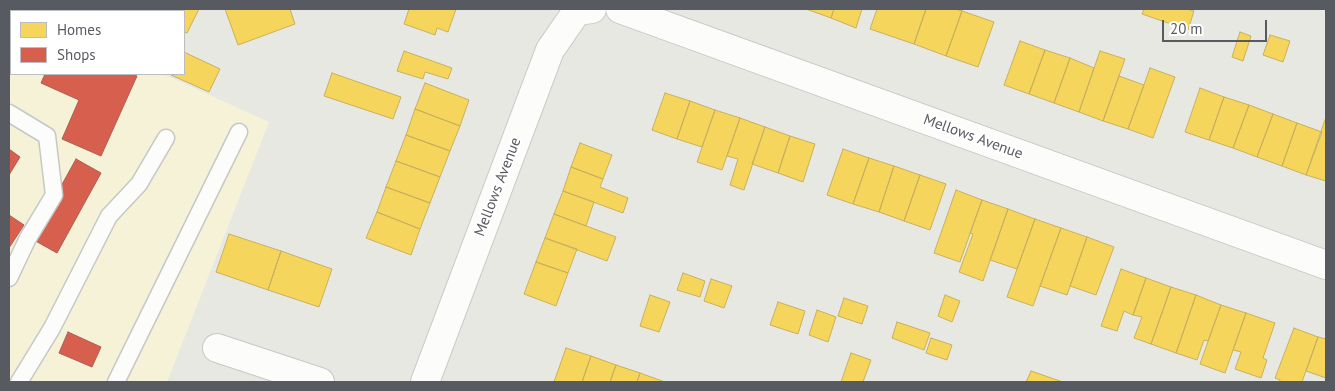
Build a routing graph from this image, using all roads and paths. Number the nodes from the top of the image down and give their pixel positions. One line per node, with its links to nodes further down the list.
1 (592, 9): 12 (street, Mellows Avenue)
2 (620, 9): 6 (street, Mellows Avenue)
3 (9, 113): 7 (lane)
4 (239, 132): 10 (lane)
5 (166, 138): 9 (lane)
6 (1326, 265)
7 (9, 278)
8 (217, 348): 11 (street)
9 (19, 382)
10 (116, 382)
11 (320, 382)
12 (425, 382)

